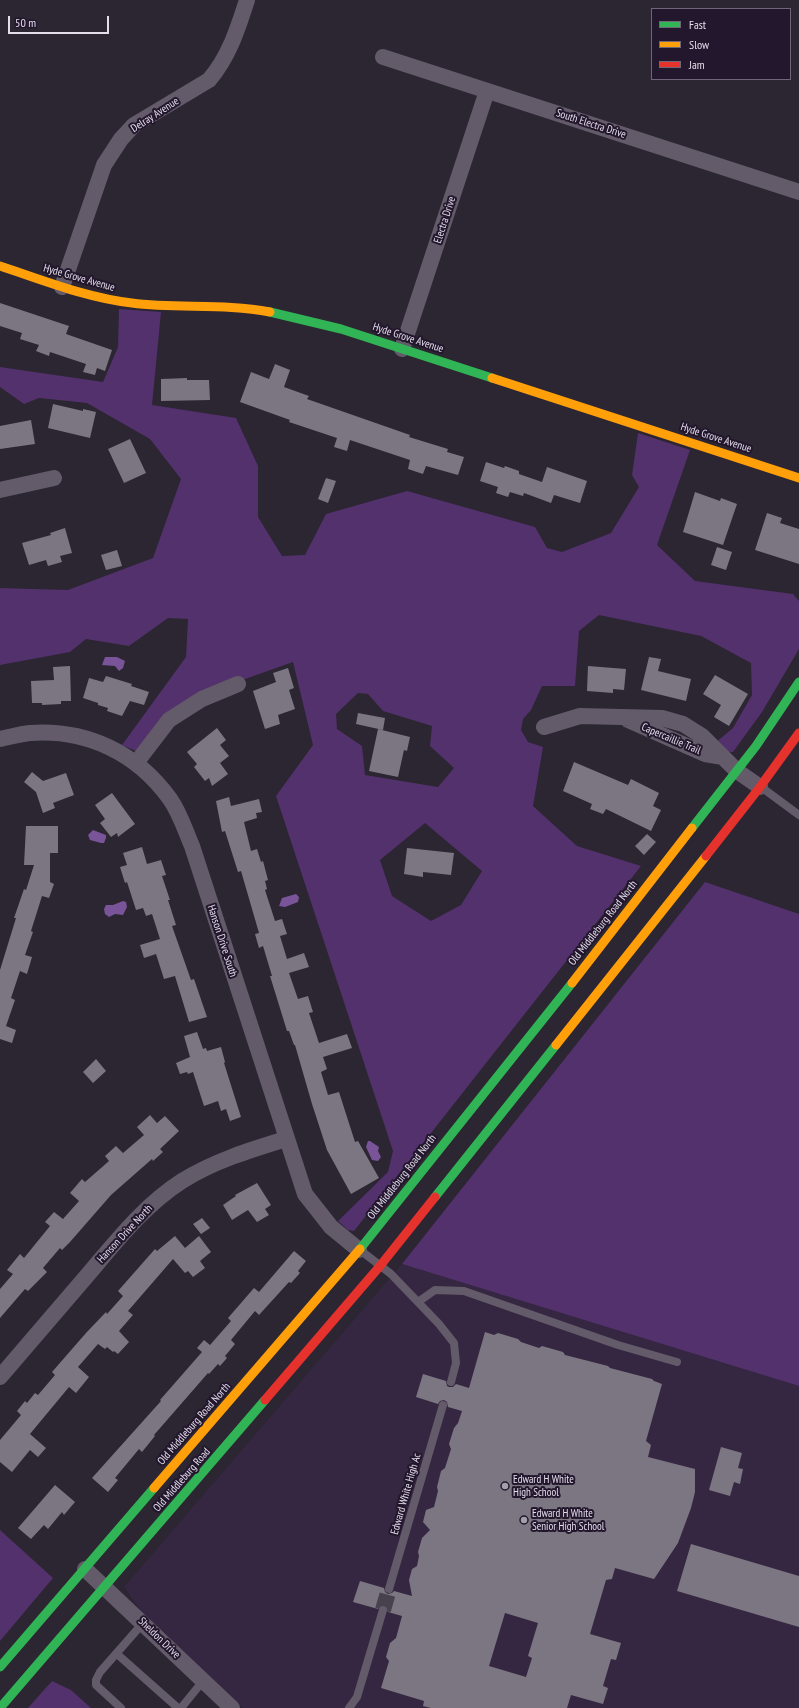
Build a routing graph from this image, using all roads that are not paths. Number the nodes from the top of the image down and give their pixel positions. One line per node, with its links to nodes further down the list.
1 (247, 0): 6 (street, Delray Avenue)
2 (383, 57): 3 (street, South Electra Drive)
3 (488, 91): 4 (street, South Electra Drive); 7 (street, Electra Drive)
4 (799, 192)
5 (0, 266): 6 (main road, Hyde Grove Avenue)
6 (62, 287): 7 (main road, Hyde Grove Avenue)
7 (402, 349): 9 (main road, Hyde Grove Avenue)
8 (54, 478): 10 (street)
9 (799, 478)
10 (0, 490)
11 (799, 682): 17 (main road, Old Middleburg Road North)
12 (238, 684): 16 (street)
13 (544, 727): 17 (street, Capercaillie Trail)
14 (799, 733): 18 (main road)
15 (0, 739): 16 (street, Hanson Drive South)
16 (136, 763): 22 (street, Hanson Drive South)
17 (738, 771): 18 (street, Capercaillie Trail); 20 (main road, Old Middleburg Road North)
18 (760, 787): 19 (lane); 21 (main road)
19 (799, 815)
20 (549, 1010): 21 (main road); 23 (main road, Old Middleburg Road North)
21 (566, 1021): 24 (main road)
22 (286, 1139): 23 (street, Hanson Drive South); 27 (street, Hanson Drive North)
23 (359, 1250): 24 (lane); 30 (main road, Old Middleburg Road North)
24 (380, 1266): 25 (lane); 31 (main road, Old Middleburg Road)
25 (418, 1302): 26 (lane); 28 (lane)
26 (677, 1362)
27 (0, 1377)
28 (451, 1382)
29 (443, 1405): 32 (lane, Edward White High Ac)
30 (85, 1569): 31 (street, Sheldon Drive); 36 (main road, Old Middleburg Road North)
31 (105, 1588): 34 (street, Sheldon Drive); 38 (main road, Old Middleburg Road)
32 (390, 1589)
33 (383, 1610): 42 (lane)
34 (143, 1623): 35 (lane); 37 (street, Sheldon Drive)
35 (117, 1654): 39 (lane); 40 (lane)
36 (0, 1667)
37 (203, 1681): 40 (lane); 41 (street, Sheldon Drive)
38 (0, 1708)
39 (121, 1708)
40 (179, 1708)
41 (232, 1708)
42 (349, 1708)

